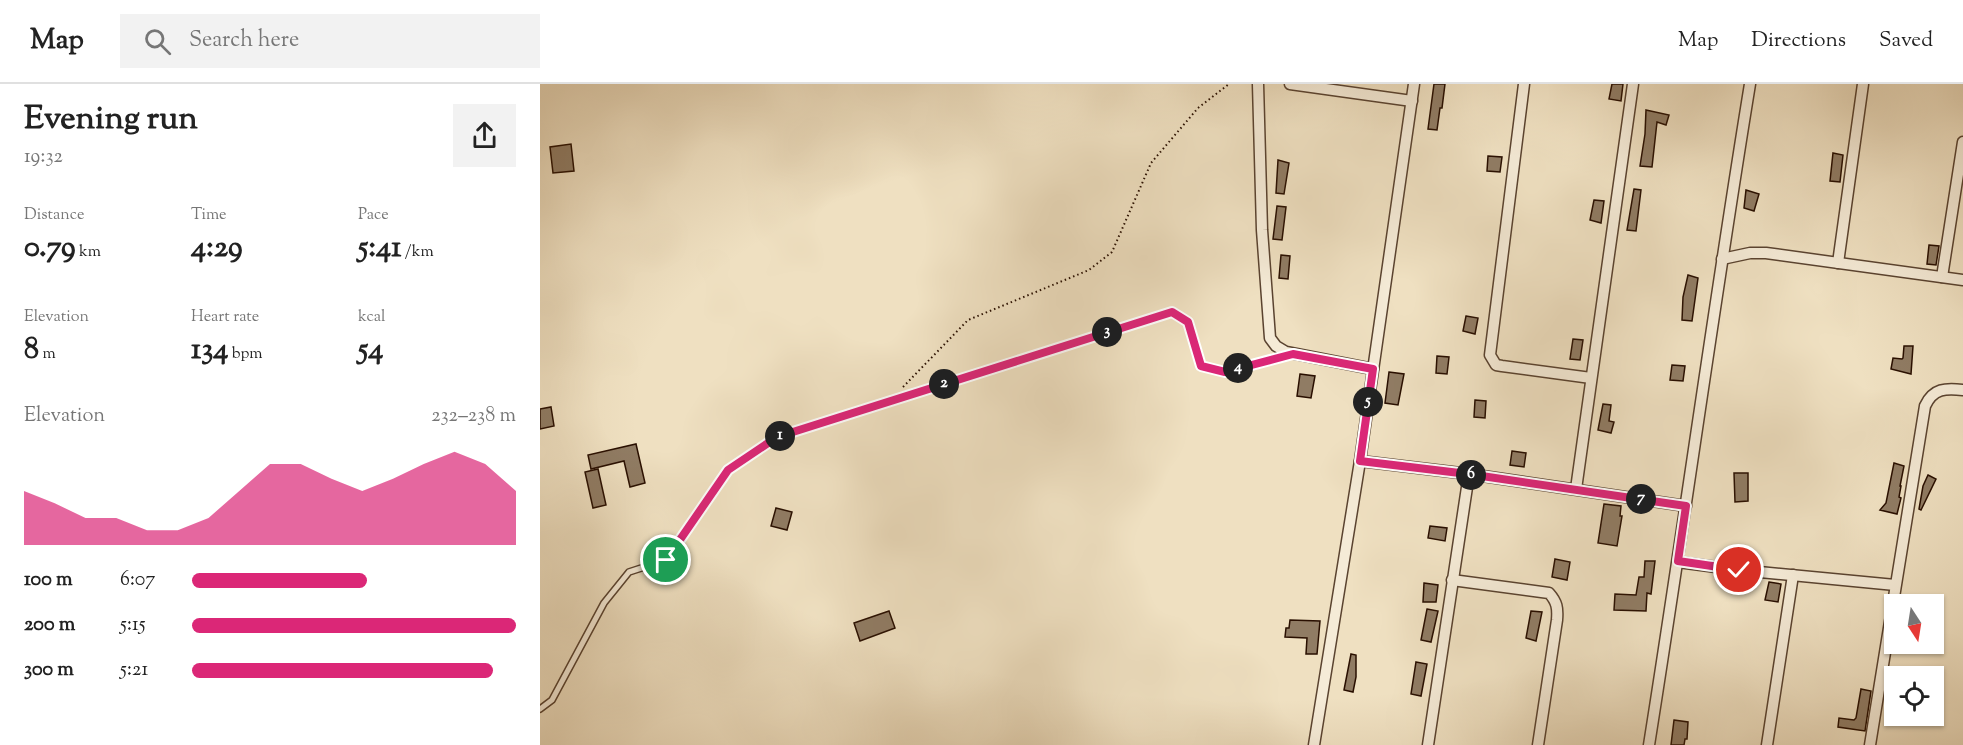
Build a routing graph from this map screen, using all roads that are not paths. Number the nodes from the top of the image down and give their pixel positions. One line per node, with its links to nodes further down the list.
1 (1258, 84): 14 (street)
2 (1290, 84): 8 (street)
3 (1414, 84): 8 (street)
4 (1524, 84): 16 (street)
5 (1633, 84): 16 (street)
6 (1750, 84): 10 (street)
7 (1863, 84): 11 (street)
8 (1412, 101): 15 (street)
9 (1963, 142): 12 (street)
10 (1722, 259): 11 (street); 21 (street)
11 (1838, 263): 12 (street)
12 (1942, 278): 13 (street)
13 (1963, 280)
14 (1293, 354): 15 (street); 26 (lane)
15 (1373, 369): 18 (street)
16 (1591, 378): 20 (street)
17 (1963, 390): 25 (street)
18 (1360, 461): 19 (street); 27 (street)
19 (1468, 474): 20 (street); 24 (street)
20 (1576, 489): 21 (street)
21 (1686, 506): 22 (street)
22 (1678, 561): 23 (street); 30 (street)
23 (1793, 575): 25 (street); 31 (street)
24 (1452, 580): 28 (street); 29 (street)
25 (1895, 585): 32 (street)
26 (540, 709)
27 (1314, 745)
28 (1428, 745)
29 (1538, 745)
30 (1649, 745)
31 (1767, 745)
32 (1870, 745)

